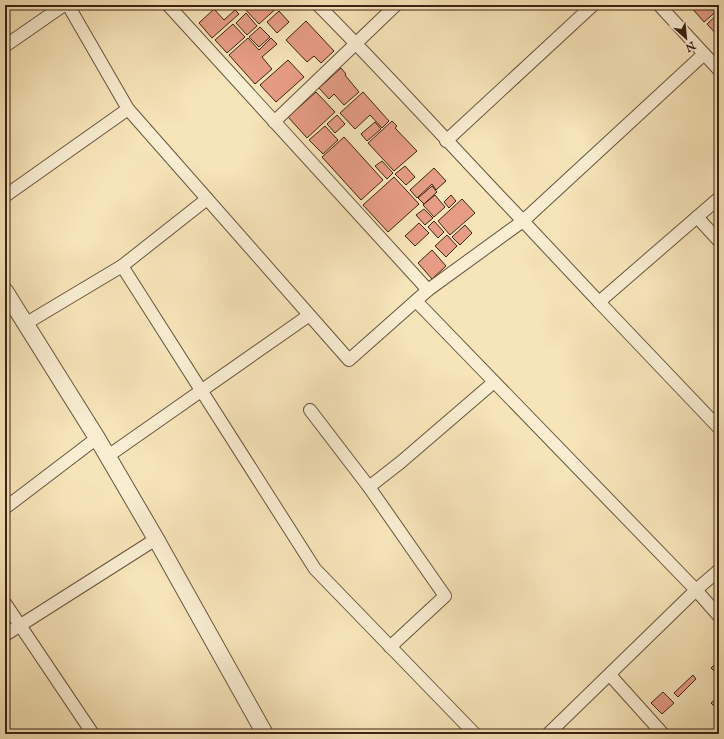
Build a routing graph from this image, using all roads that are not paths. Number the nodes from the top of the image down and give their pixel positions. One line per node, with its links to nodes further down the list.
1 (64, 5): 9 (street)
2 (68, 5): 12 (street)
3 (168, 5): 13 (street)
4 (318, 5): 8 (street)
5 (396, 5): 8 (street)
6 (593, 5): 14 (street)
7 (659, 5): 10 (street)
8 (356, 43): 13 (street); 14 (street)
9 (5, 46)
10 (704, 54): 11 (street); 19 (street)
11 (719, 70)
12 (128, 109): 15 (street); 17 (street)
13 (274, 122): 22 (street)
14 (446, 141): 19 (street)
15 (5, 196)
16 (719, 198): 18 (street)
17 (207, 200): 21 (street); 26 (street)
18 (697, 217): 20 (street); 25 (street)
19 (523, 221): 22 (street); 25 (street)
20 (719, 241)
21 (122, 266): 27 (street); 29 (street)
22 (428, 290): 24 (street)
23 (5, 291): 27 (street)
24 (416, 301): 26 (street); 28 (street)
25 (599, 302): 31 (street)
26 (308, 316): 29 (street)
27 (25, 324): 32 (street)
28 (494, 382): 34 (street); 38 (street)
29 (202, 392): 33 (street); 43 (street)
30 (310, 410): 34 (street)
31 (719, 428)
32 (98, 438): 33 (street); 35 (street)
33 (108, 456): 36 (street)
34 (369, 487): 43 (street)
35 (5, 508)
36 (156, 539): 41 (street); 46 (street)
37 (719, 570): 38 (street)
38 (696, 590): 40 (street); 44 (street)
39 (5, 603): 41 (street)
40 (719, 616)
41 (20, 626): 42 (street); 45 (street)
42 (5, 635)
43 (390, 647): 47 (street)
44 (610, 675): 48 (street); 49 (street)
45 (93, 734)
46 (265, 734)
47 (475, 734)
48 (548, 734)
49 (663, 734)

